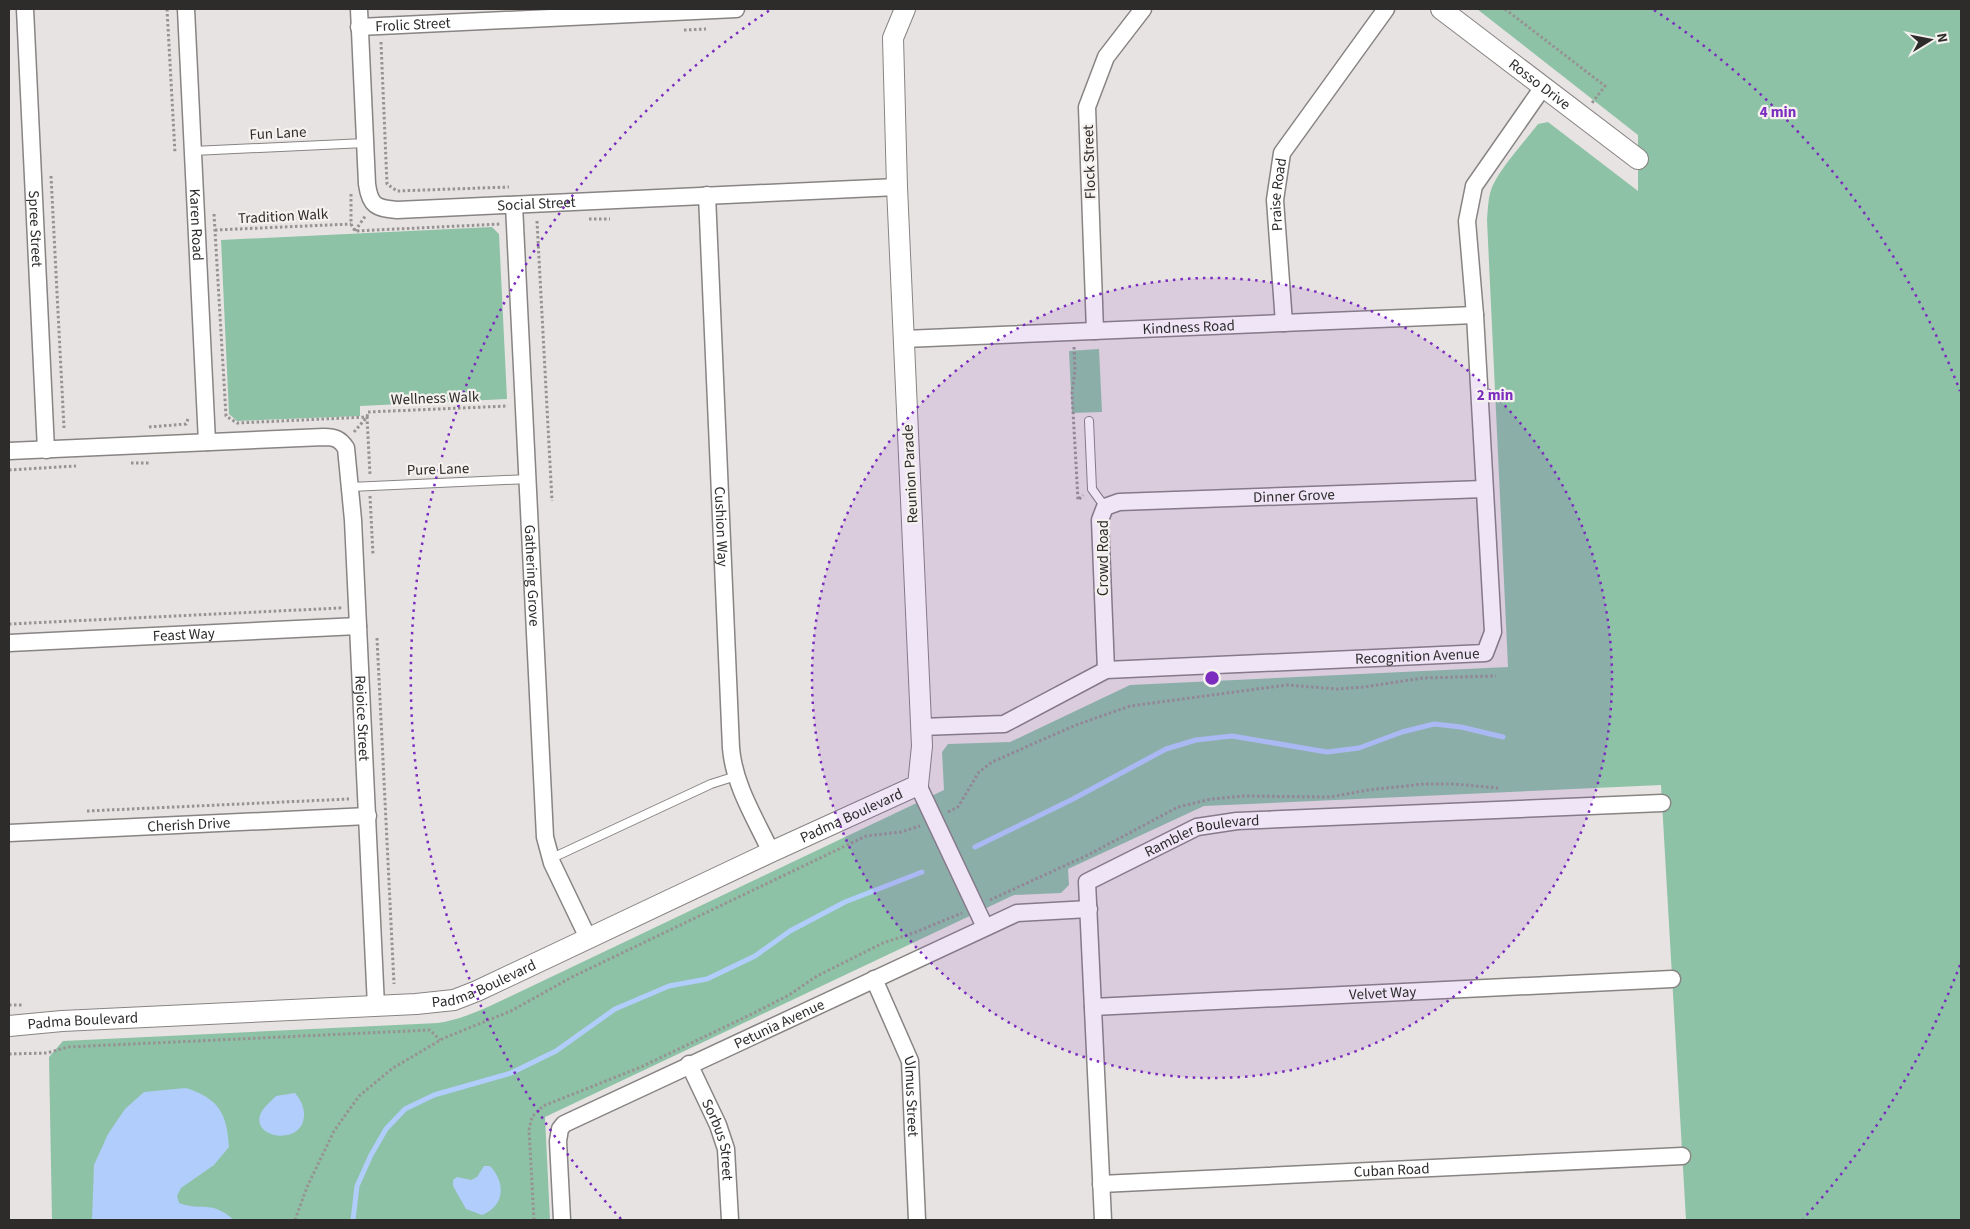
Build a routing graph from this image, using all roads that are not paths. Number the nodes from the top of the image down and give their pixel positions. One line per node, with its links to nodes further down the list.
1 (25, 9): 23 (street, Spree Street)
2 (186, 9): 12 (street, Karen Road)
3 (358, 9): 9 (street, Social Street)
4 (736, 9): 9 (street, Frolic Street)
5 (905, 9): 14 (street, Reunion Parade)
6 (1143, 9): 19 (street, Flock Street)
7 (1386, 9): 18 (street, Praise Road)
8 (1441, 9): 10 (street, Rosso Drive)
9 (360, 27): 11 (street, Social Street)
10 (1543, 87): 13 (street, Rosso Drive); 17 (street, Recognition Avenue)
11 (365, 143): 12 (lane, Fun Lane); 16 (street, Social Street)
12 (193, 151): 22 (street, Karen Road)
13 (1638, 160)
14 (897, 186): 15 (street, Social Street); 20 (street, Reunion Parade)
15 (706, 196): 16 (street, Social Street); 33 (street, Cushion Way)
16 (514, 204): 25 (street, Gathering Grove)
17 (1475, 315): 18 (street, Kindness Road); 27 (street, Recognition Avenue)
18 (1284, 323): 19 (street, Kindness Road)
19 (1095, 331): 20 (street, Kindness Road)
20 (904, 339): 32 (street, Reunion Parade)
21 (1089, 421): 28 (lane, Crowd Road)
22 (207, 442): 23 (street); 26 (street, Rejoice Street)
23 (46, 450): 24 (street)
24 (9, 451)
25 (528, 479): 26 (lane, Pure Lane); 39 (street, Gathering Grove)
26 (350, 487): 29 (street, Rejoice Street)
27 (1484, 490): 28 (street, Dinner Grove); 31 (street, Recognition Avenue)
28 (1105, 507): 31 (street, Crowd Road)
29 (358, 626): 30 (street, Feast Way); 36 (street, Rejoice Street)
30 (9, 643)
31 (1106, 670): 32 (street, Recognition Avenue)
32 (921, 727): 34 (street, Reunion Parade)
33 (736, 776): 38 (street, Cushion Way); 39 (lane)
34 (918, 785): 38 (street, Padma Boulevard); 41 (street)
35 (1662, 803): 40 (street, Rambler Boulevard)
36 (368, 816): 37 (street, Cherish Drive); 45 (street, Rejoice Street)
37 (9, 833)
38 (770, 852): 42 (street, Padma Boulevard)
39 (550, 859): 42 (street, Gathering Grove)
40 (1089, 909): 41 (street, Petunia Avenue); 46 (street, Rambler Boulevard)
41 (984, 928): 44 (street, Petunia Avenue)
42 (588, 938): 45 (street, Padma Boulevard)
43 (1672, 978): 46 (street, Velvet Way)
44 (874, 979): 48 (street, Petunia Avenue); 53 (street, Ulmus Street)
45 (376, 1006): 47 (street, Padma Boulevard)
46 (1093, 1007): 50 (street, Rambler Boulevard)
47 (9, 1026)
48 (689, 1064): 51 (street, Petunia Avenue); 52 (street, Sorbus Street)
49 (1682, 1156): 50 (street, Cuban Road)
50 (1101, 1184): 54 (street, Rambler Boulevard)
51 (562, 1220)
52 (730, 1220)
53 (918, 1220)
54 (1103, 1220)

